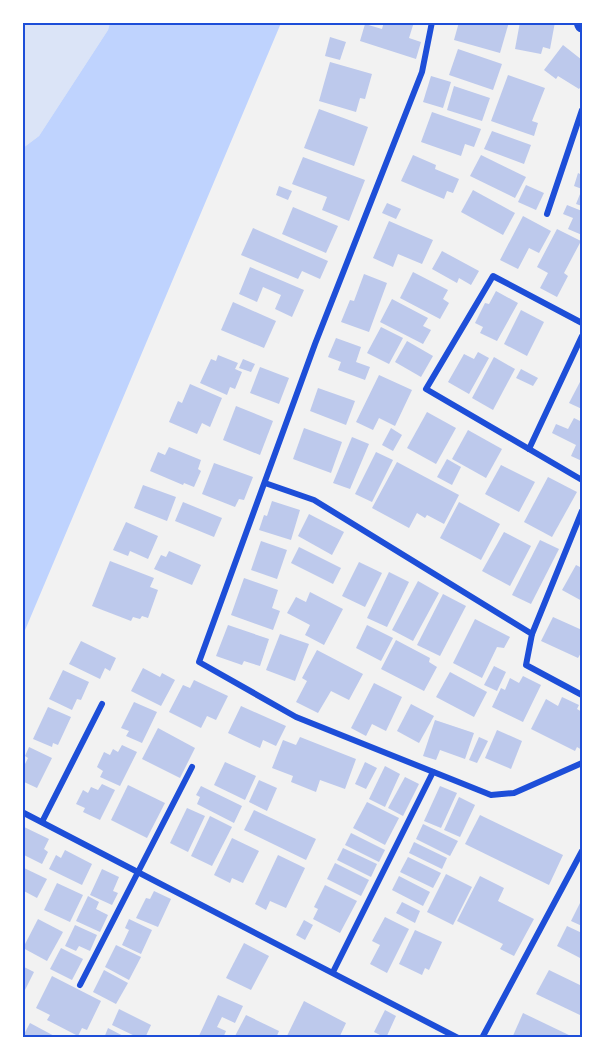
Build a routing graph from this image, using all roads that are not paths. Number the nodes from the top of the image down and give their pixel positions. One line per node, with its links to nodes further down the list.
1 (432, 22): 8 (street)
2 (582, 110): 3 (street)
3 (547, 214)
4 (582, 323): 6 (street)
5 (582, 336): 6 (street)
6 (529, 449): 7 (street)
7 (582, 480)
8 (265, 483): 10 (street); 15 (street)
9 (582, 511): 10 (street)
10 (532, 634): 11 (street)
11 (582, 695)
12 (102, 704): 17 (street)
13 (582, 763): 15 (street)
14 (192, 767): 19 (street)
15 (433, 772): 20 (street)
16 (22, 812): 17 (street)
17 (42, 822): 19 (street)
18 (582, 851): 23 (street)
19 (138, 872): 20 (street); 21 (street)
20 (333, 972): 22 (street)
21 (80, 985)
22 (458, 1038)
23 (482, 1038)

